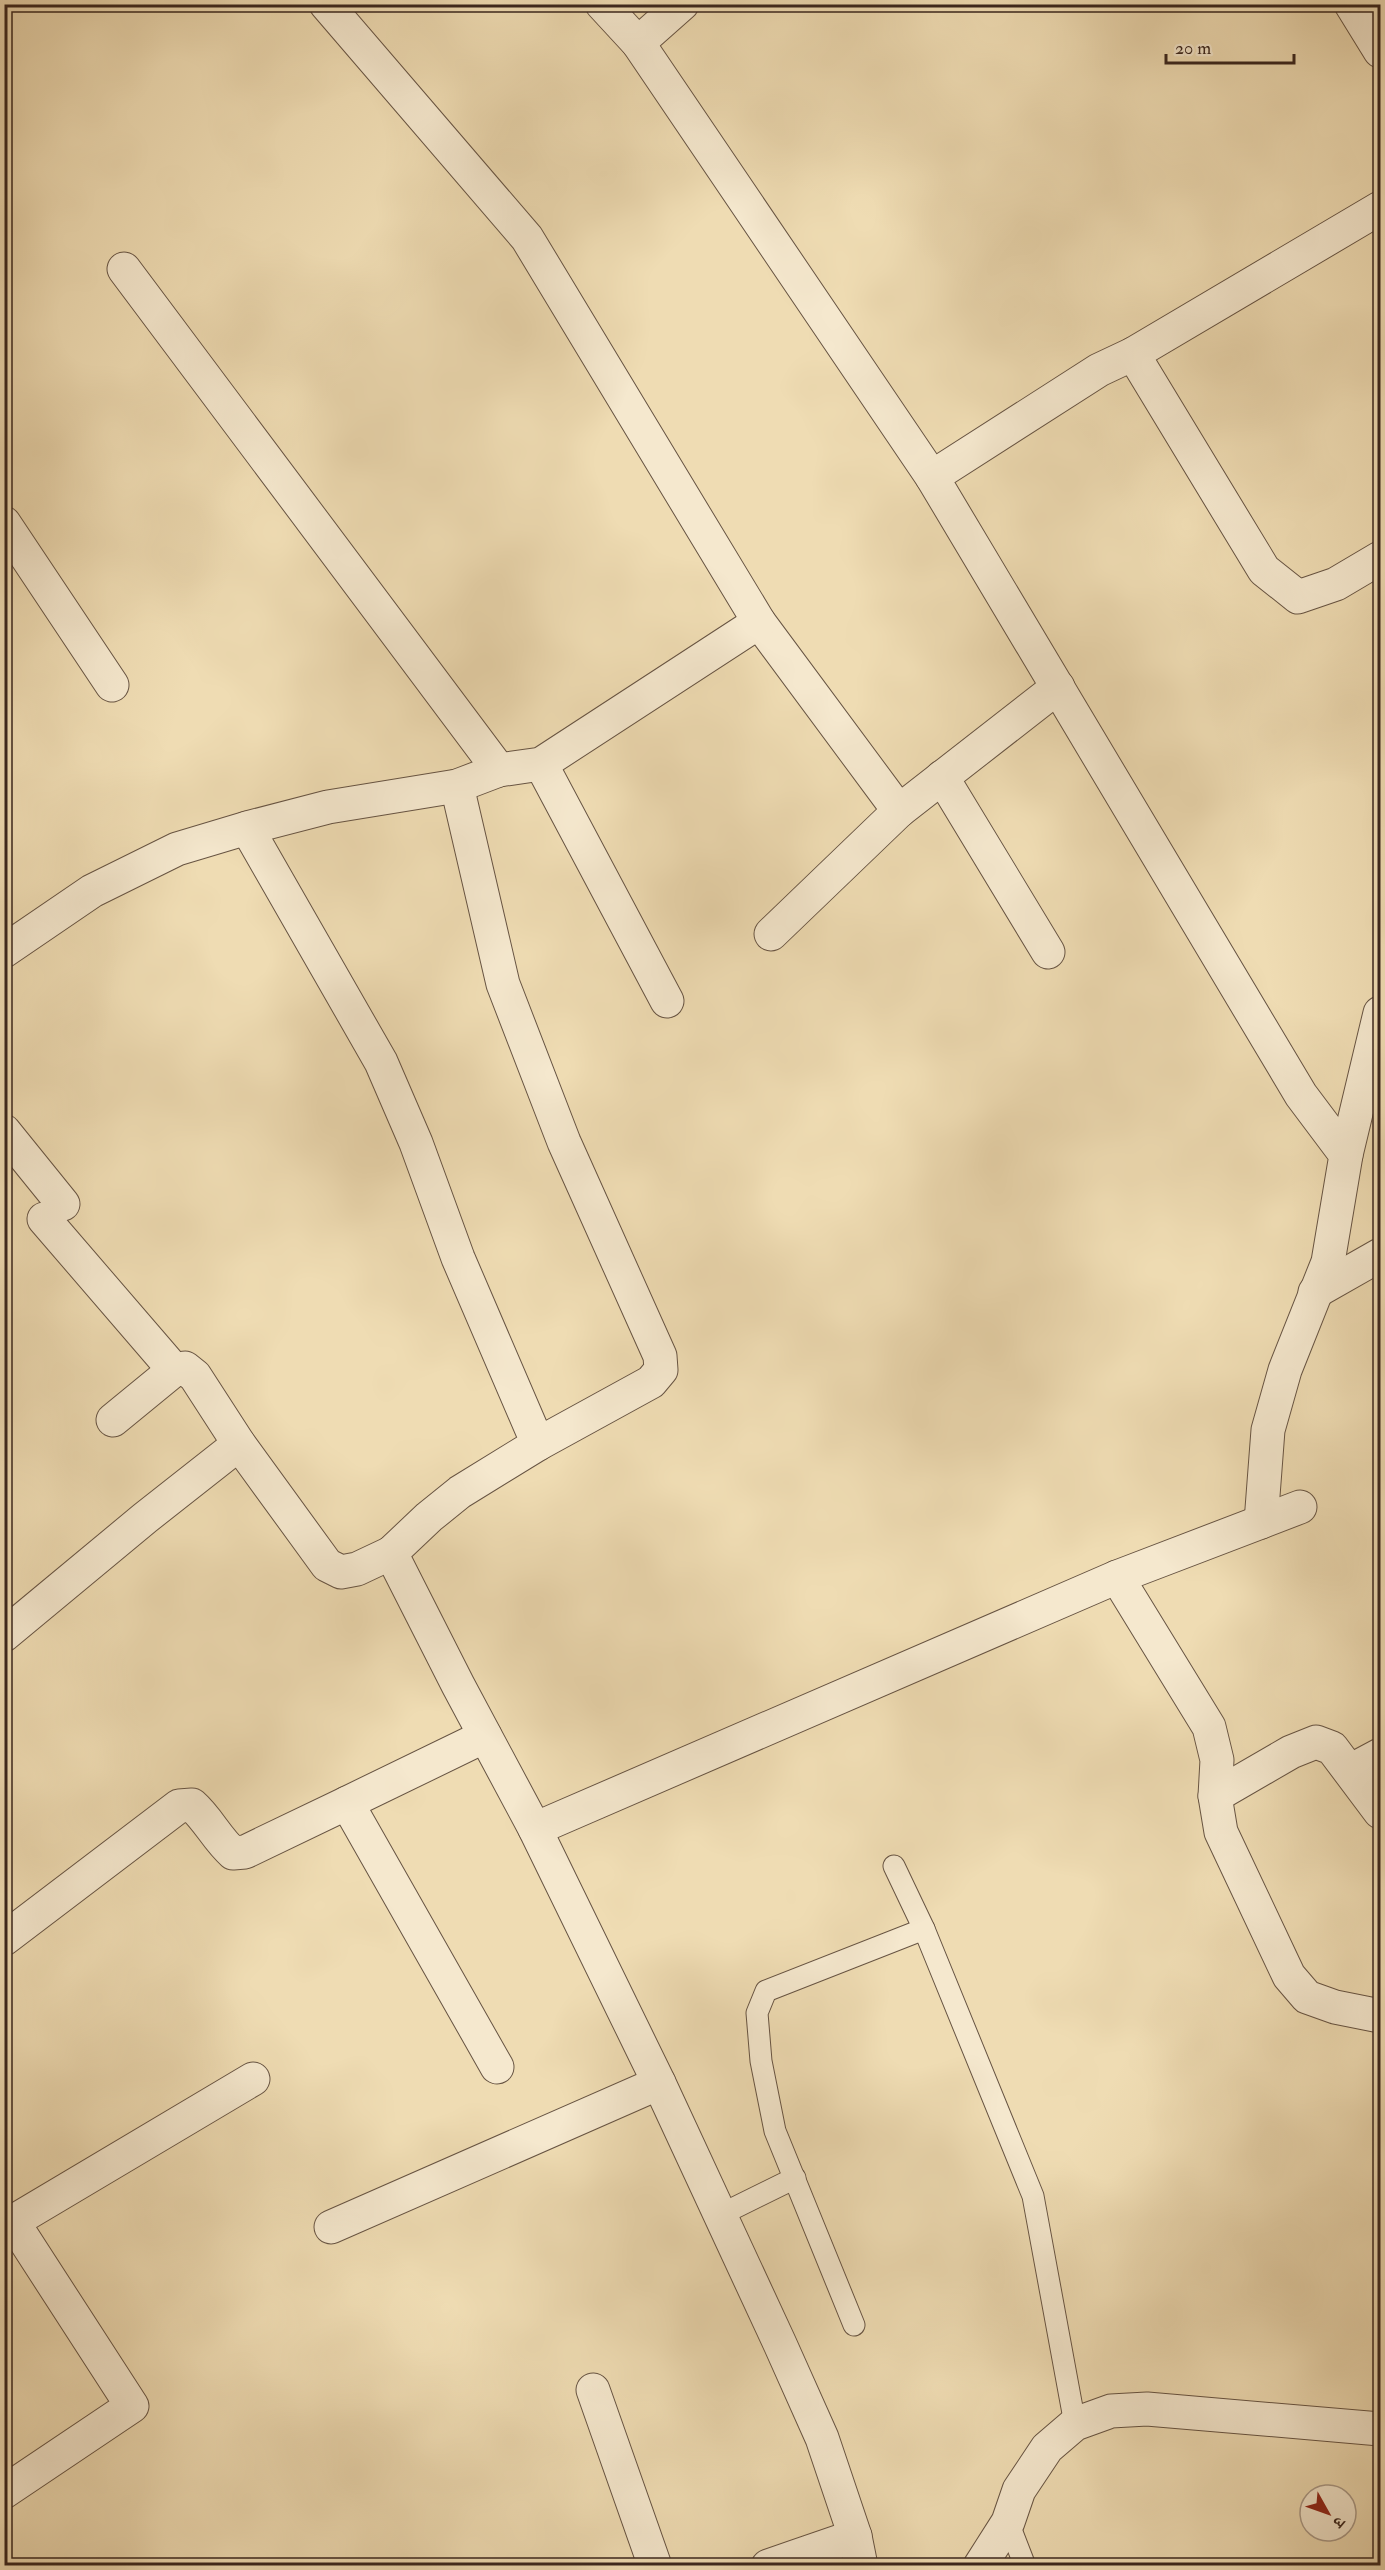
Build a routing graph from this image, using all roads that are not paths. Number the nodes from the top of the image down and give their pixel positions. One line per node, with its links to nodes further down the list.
1 (326, 4): 13 (street)
2 (602, 4): 5 (street)
3 (682, 4): 5 (street)
4 (1351, 4): 6 (street)
5 (638, 43): 10 (street)
6 (1380, 51)
7 (1380, 208): 9 (street)
8 (124, 269): 17 (street)
9 (1133, 354): 10 (street); 12 (street)
10 (932, 477): 15 (street)
11 (4, 523): 14 (street)
12 (1380, 558)
13 (759, 622): 16 (street); 20 (street)
14 (112, 685)
15 (1058, 687): 18 (street); 28 (street)
16 (541, 764): 17 (street); 25 (street)
17 (499, 770): 19 (street)
18 (942, 777): 20 (street); 24 (street)
19 (457, 786): 21 (street); 34 (street)
20 (899, 811): 22 (street)
21 (247, 828): 23 (street); 34 (street)
22 (771, 934)
23 (4, 951)
24 (1048, 952)
25 (667, 1001)
26 (1380, 1013): 28 (street)
27 (4, 1131): 31 (street)
28 (1346, 1155): 30 (street)
29 (1380, 1255): 30 (street)
30 (1315, 1292): 36 (street)
31 (174, 1370): 32 (street); 33 (street)
32 (113, 1420)
33 (239, 1444): 37 (street); 39 (street)
34 (538, 1444): 37 (street)
35 (1300, 1507): 36 (street)
36 (1261, 1522): 38 (street)
37 (391, 1553): 40 (street)
38 (1117, 1577): 43 (street); 46 (street)
39 (4, 1635)
40 (485, 1736): 44 (street); 46 (street)
41 (1380, 1755): 42 (street)
42 (1350, 1771): 43 (street); 45 (street)
43 (1215, 1796): 50 (street)
44 (348, 1803): 49 (street); 51 (street)
45 (1380, 1812)
46 (535, 1829): 53 (street)
47 (894, 1866): 48 (lane)
48 (924, 1929): 54 (lane); 60 (lane)
49 (4, 1939)
50 (1380, 2016)
51 (497, 2067)
52 (253, 2079): 56 (street)
53 (658, 2083): 55 (street); 57 (street)
54 (795, 2178): 55 (lane); 58 (lane)
55 (720, 2215): 64 (street)
56 (9, 2225): 62 (street)
57 (330, 2227)
58 (854, 2325)
59 (593, 2390): 65 (street)
60 (1075, 2424): 61 (street); 63 (street)
61 (1380, 2429)
62 (4, 2492)
63 (1008, 2522): 67 (street); 68 (lane)
64 (858, 2551): 66 (street)
65 (655, 2565)
66 (768, 2565)
67 (980, 2565)
68 (1025, 2565)

